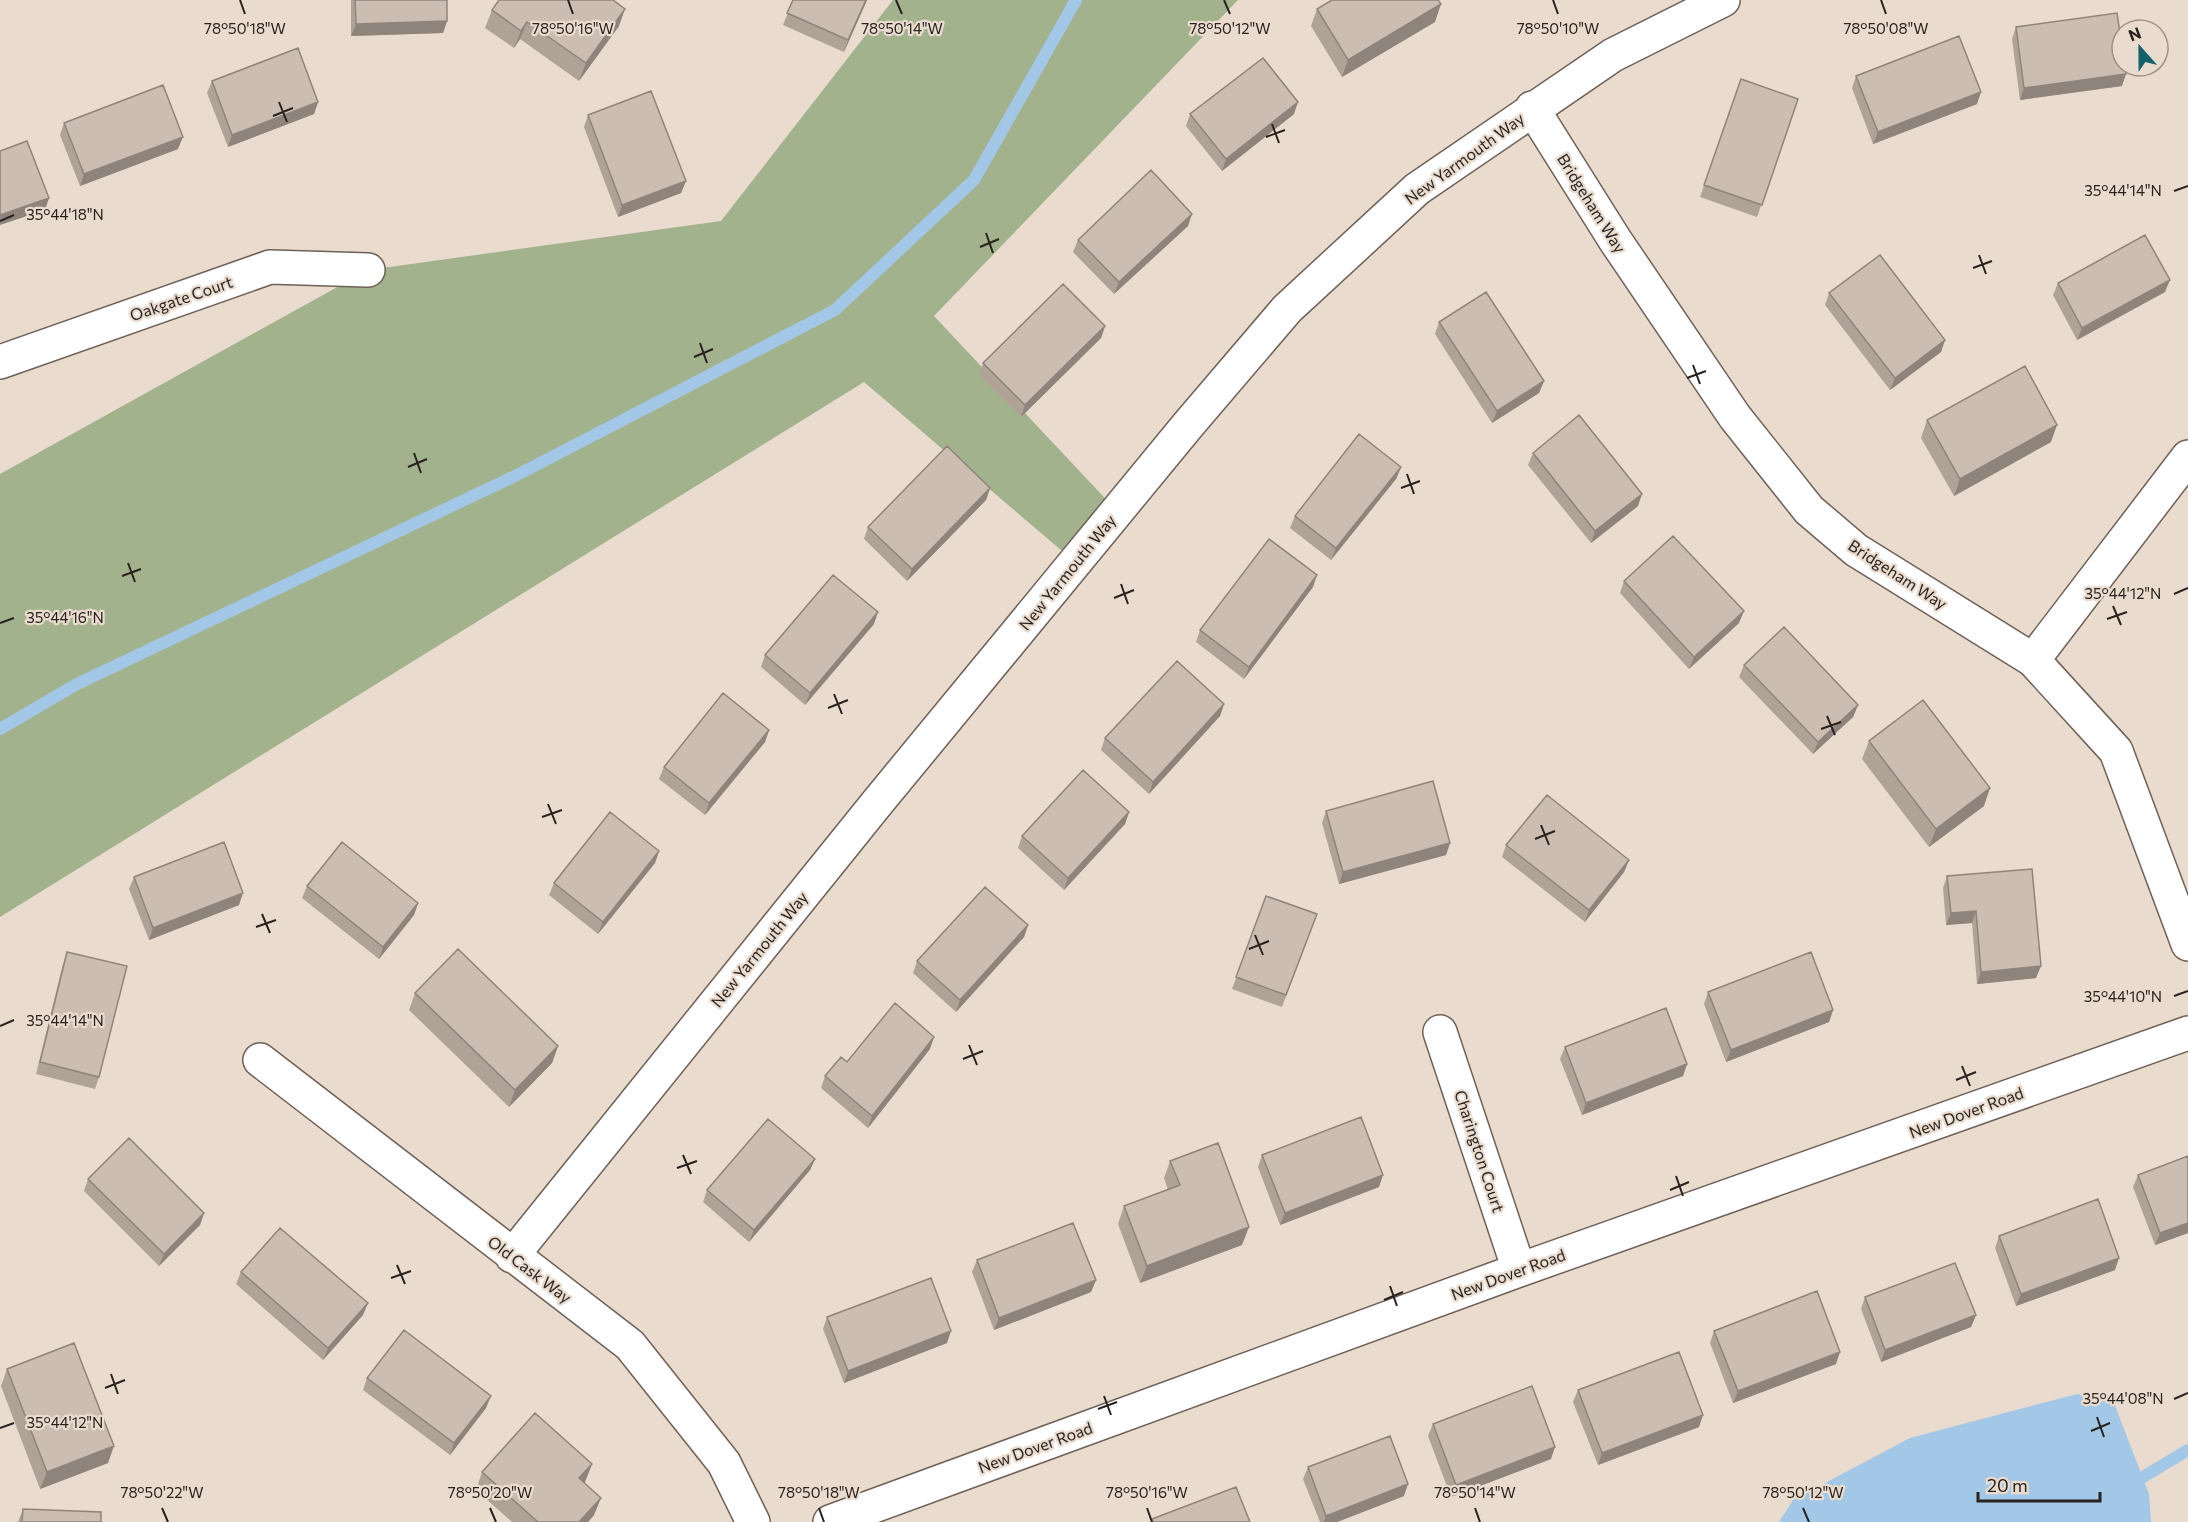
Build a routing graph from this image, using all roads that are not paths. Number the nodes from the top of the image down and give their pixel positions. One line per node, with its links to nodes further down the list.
1 (1723, 0): 2 (street, New Yarmouth Way)
2 (1532, 108): 6 (street, Bridgeham Way); 11 (street, New Yarmouth Way)
3 (368, 270): 4 (street, Oakgate Court)
4 (0, 362)
5 (2188, 457): 6 (street)
6 (2033, 660): 7 (street, Bridgeham Way)
7 (2188, 944)
8 (1440, 1032): 12 (street, Charington Court)
9 (2188, 1033): 12 (street, New Dover Road)
10 (260, 1060): 11 (street, Old Cask Way)
11 (512, 1256): 13 (street, Old Cask Way)
12 (1519, 1270): 14 (street, New Dover Road)
13 (753, 1522)
14 (830, 1522)

